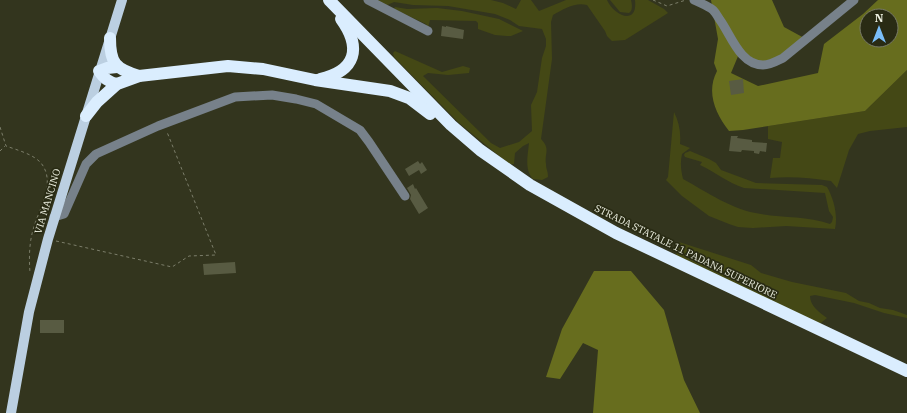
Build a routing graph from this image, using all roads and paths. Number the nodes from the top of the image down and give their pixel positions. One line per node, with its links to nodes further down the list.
1 (122, 0): 9 (main road, VIA MANCINO)
2 (328, 0): 13 (highway); 20 (highway, STRADA STATALE 11 PADANA SUPERIORE)
3 (368, 0): 8 (street)
4 (653, 0): 5 (path)
5 (686, 0)
6 (694, 0): 7 (street)
7 (854, 0)
8 (428, 31)
9 (110, 38): 10 (highway); 11 (main road, VIA MANCINO)
10 (117, 67): 11 (highway); 12 (highway)
11 (99, 71): 14 (highway); 15 (main road, VIA MANCINO)
12 (139, 76): 13 (highway); 14 (highway)
13 (314, 80): 20 (highway)
14 (117, 84): 15 (highway)
15 (86, 116): 22 (main road, VIA MANCINO)
16 (158, 126): 21 (street); 22 (street); 23 (path)
17 (0, 127): 18 (path)
18 (6, 146): 19 (path); 24 (path)
19 (0, 151)
20 (504, 168): 25 (highway, STRADA STATALE 11 PADANA SUPERIORE)
21 (405, 196)
22 (54, 218): 23 (main road, VIA MANCINO)
23 (48, 239): 26 (main road, VIA MANCINO)
24 (30, 274)
25 (907, 371)
26 (11, 413)

